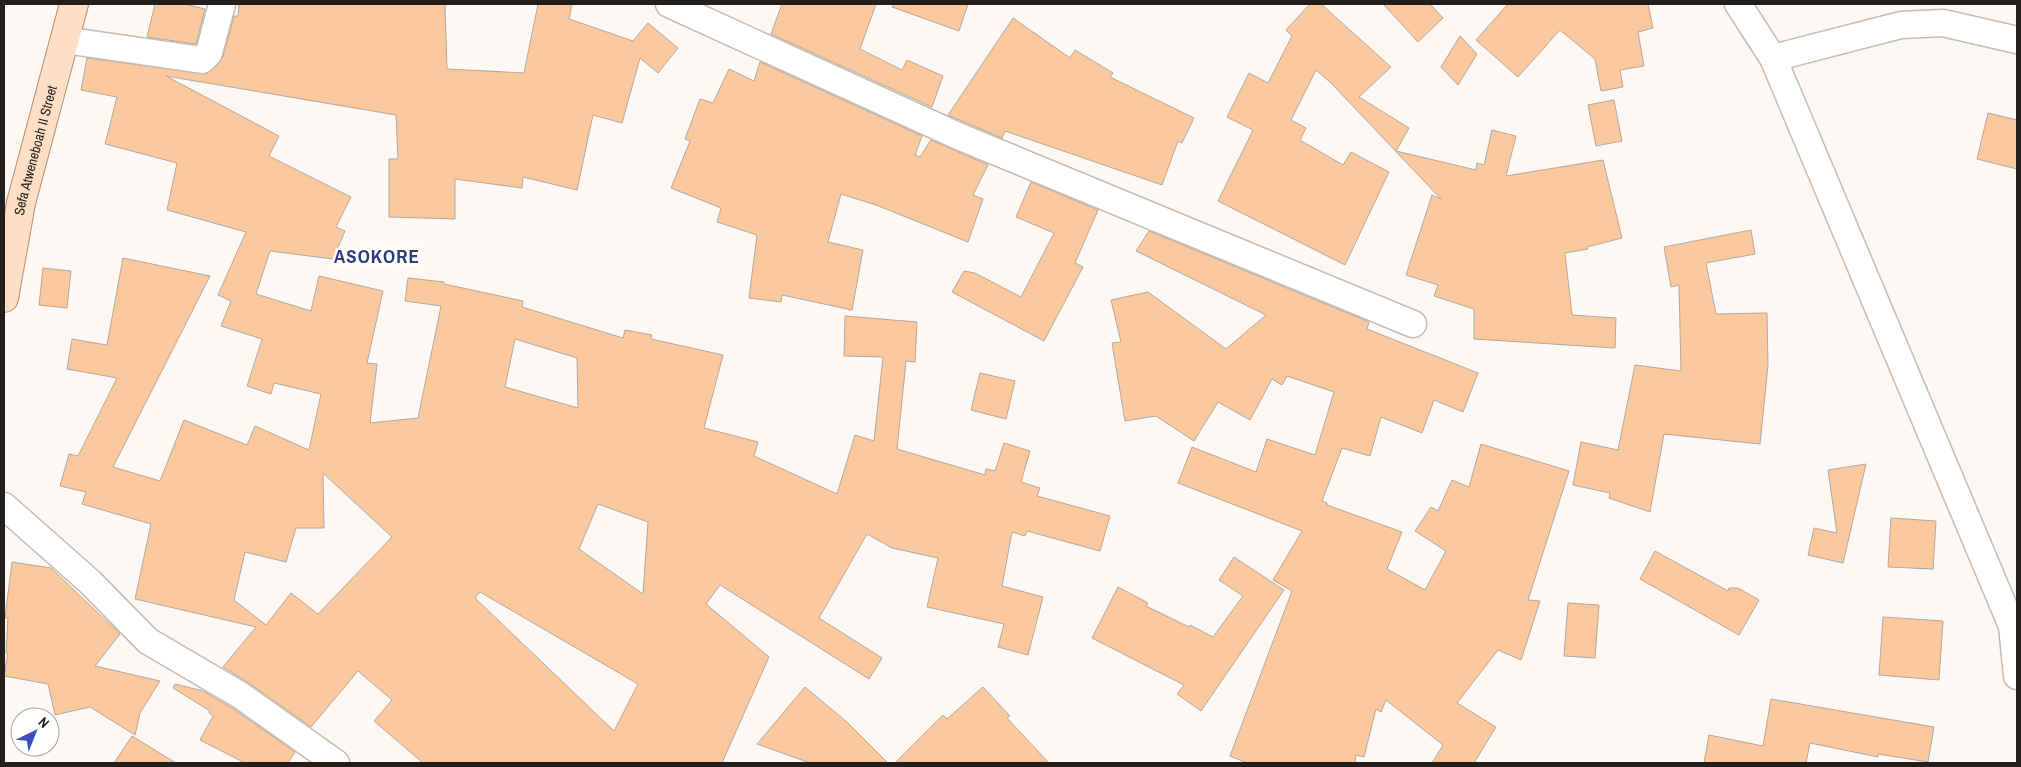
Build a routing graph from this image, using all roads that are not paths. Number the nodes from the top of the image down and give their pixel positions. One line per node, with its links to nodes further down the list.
1 (74, 4): 5 (main road, Sefa Atweneboah II Street)
2 (222, 4): 5 (street)
3 (669, 4): 9 (street)
4 (1738, 4): 7 (street)
5 (64, 40): 8 (main road, Sefa Atweneboah II Street)
6 (2017, 40): 7 (street)
7 (1773, 58): 11 (street)
8 (4, 298)
9 (1413, 324)
10 (4, 506): 13 (street)
11 (2014, 625): 12 (street)
12 (2017, 676)
13 (336, 763)

